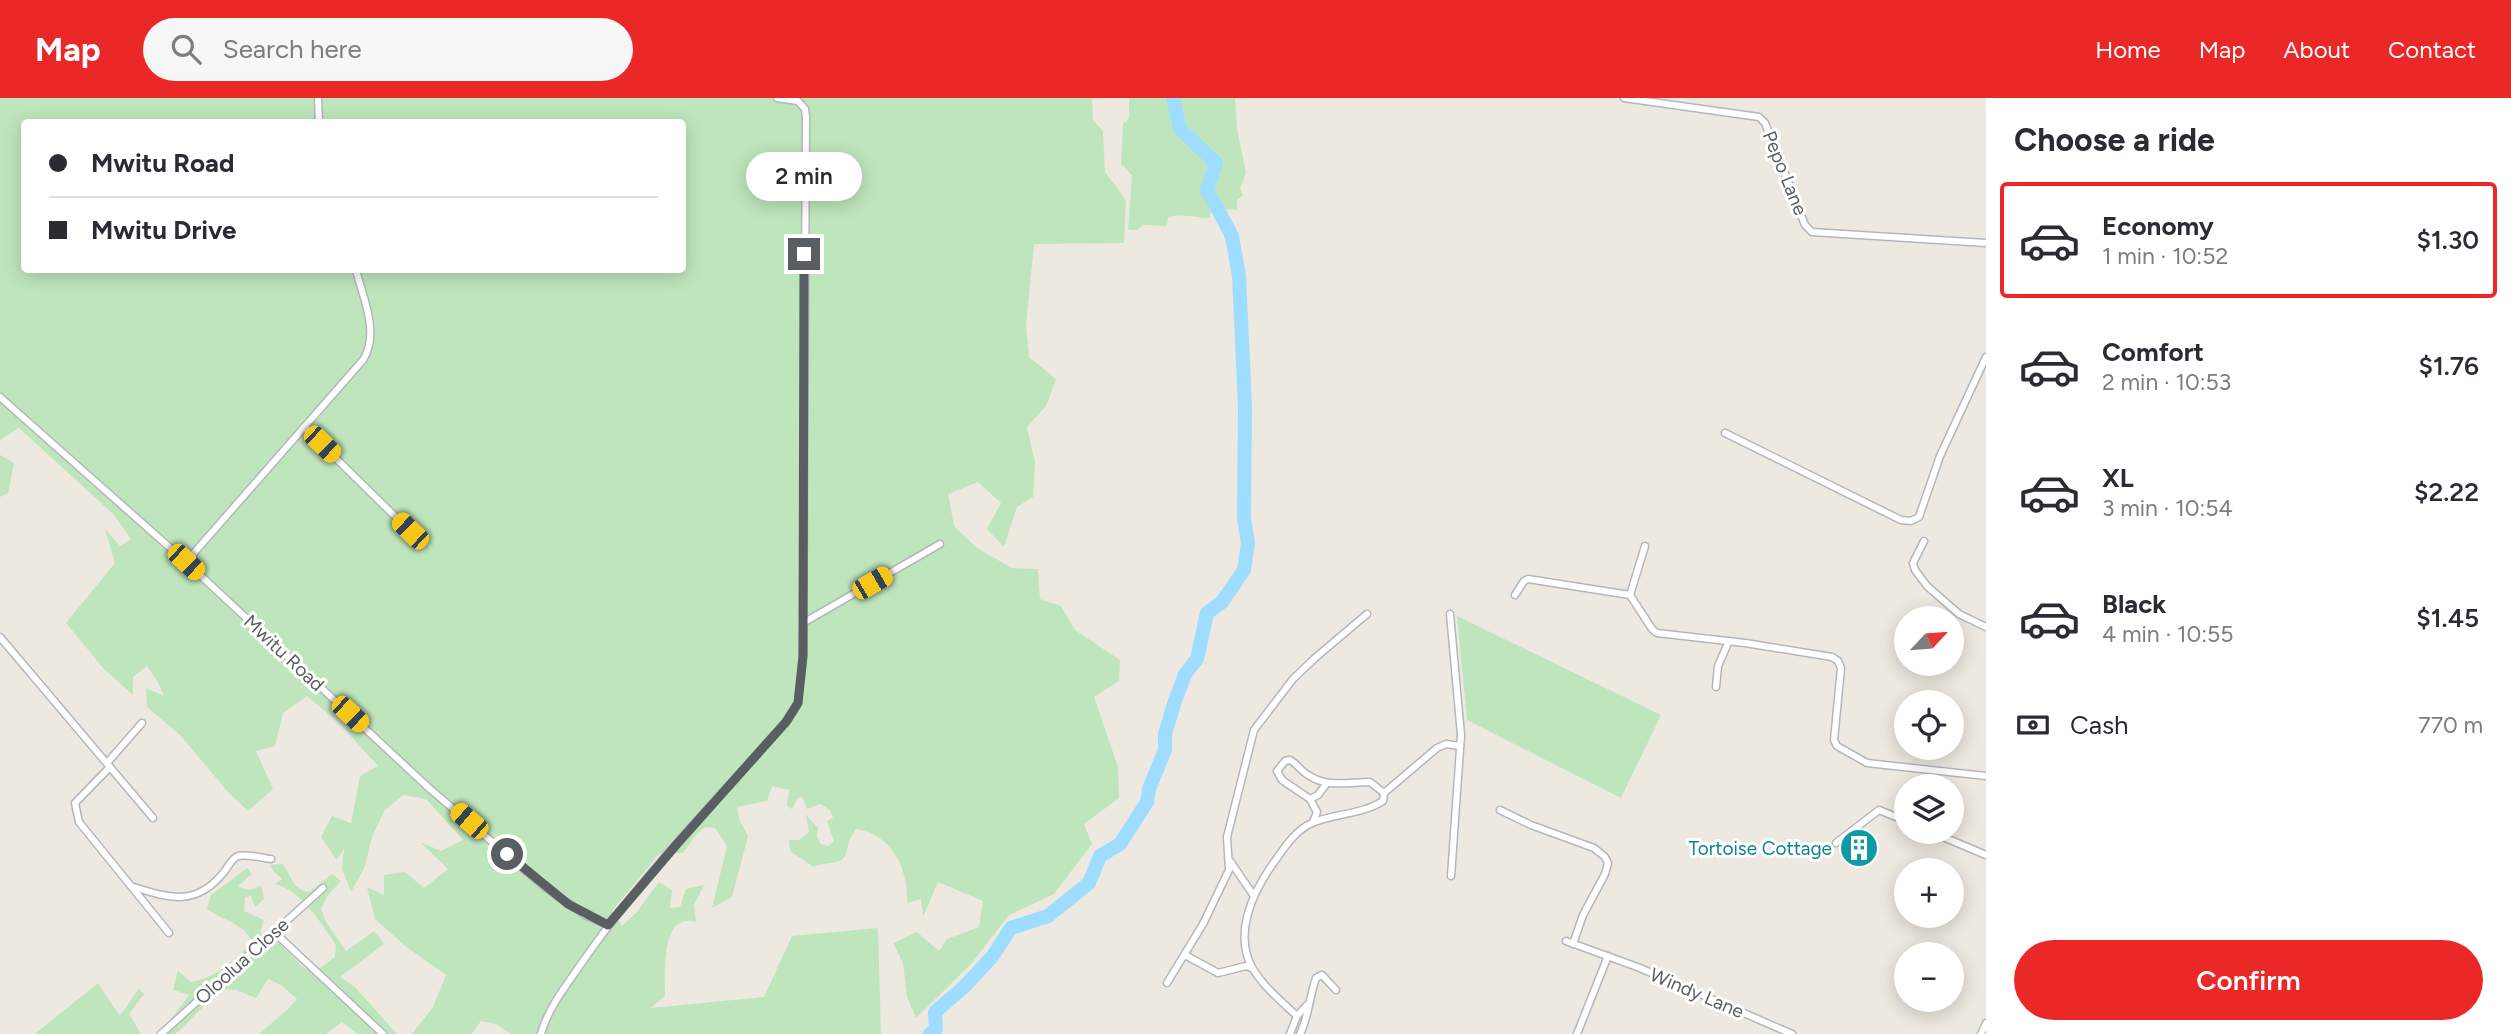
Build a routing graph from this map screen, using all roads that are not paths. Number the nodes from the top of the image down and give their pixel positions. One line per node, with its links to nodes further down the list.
1 (318, 98): 4 (street)
2 (777, 98): 20 (street)
3 (1624, 98): 5 (street, Pepo Lane)
4 (319, 119)
5 (1986, 243)
6 (357, 273): 9 (street)
7 (1986, 357): 10 (street)
8 (0, 397): 15 (street, Mwitu Road)
9 (304, 427): 11 (street); 15 (street)
10 (1725, 433)
11 (410, 531)
12 (1924, 541): 21 (street)
13 (940, 544): 20 (street)
14 (1645, 547): 17 (street)
15 (186, 562): 47 (street, Mwitu Road)
16 (1515, 595): 17 (street)
17 (1630, 595): 23 (street)
18 (1367, 614): 42 (street)
19 (1450, 614): 26 (street)
20 (803, 623): 47 (street)
21 (1986, 627)
22 (0, 637): 27 (street)
23 (1729, 641): 24 (street); 29 (street)
24 (1716, 687)
25 (142, 723): 27 (street)
26 (1460, 746): 32 (street); 43 (street)
27 (109, 765): 36 (street); 44 (street)
28 (1306, 774): 30 (street); 31 (street); 31 (street)
29 (1986, 776)
30 (1327, 783): 32 (street); 33 (street)
31 (1294, 787): 33 (street)
32 (1384, 793): 37 (street)
33 (1310, 799): 37 (street)
34 (1500, 810): 51 (street, Windy Lane)
35 (1894, 816): 38 (street)
36 (153, 818)
37 (1313, 822): 46 (street)
38 (1836, 843)
39 (1960, 844): 40 (street)
40 (1986, 855)
41 (271, 859): 44 (street)
42 (1230, 861): 46 (street); 50 (street)
43 (1451, 876)
44 (132, 887): 49 (street)
45 (323, 888): 48 (street, Oloolua Close)
46 (1254, 896): 52 (street)
47 (608, 925): 61 (street)
48 (274, 932): 59 (street, Oloolua Close); 60 (street)
49 (169, 933)
50 (1185, 955): 52 (street); 53 (street)
51 (1608, 956): 58 (street, Windy Lane); 64 (street)
52 (1252, 968): 56 (street)
53 (1167, 983)
54 (1336, 990): 55 (street)
55 (1307, 1005): 56 (street); 63 (street)
56 (1297, 1016): 62 (street)
57 (1986, 1023): 66 (street)
58 (1774, 1031): 65 (street, Windy Lane)
59 (161, 1034)
60 (383, 1034)
61 (541, 1034)
62 (1290, 1034)
63 (1300, 1034)
64 (1577, 1034)
65 (1792, 1034)
66 (1981, 1034)

